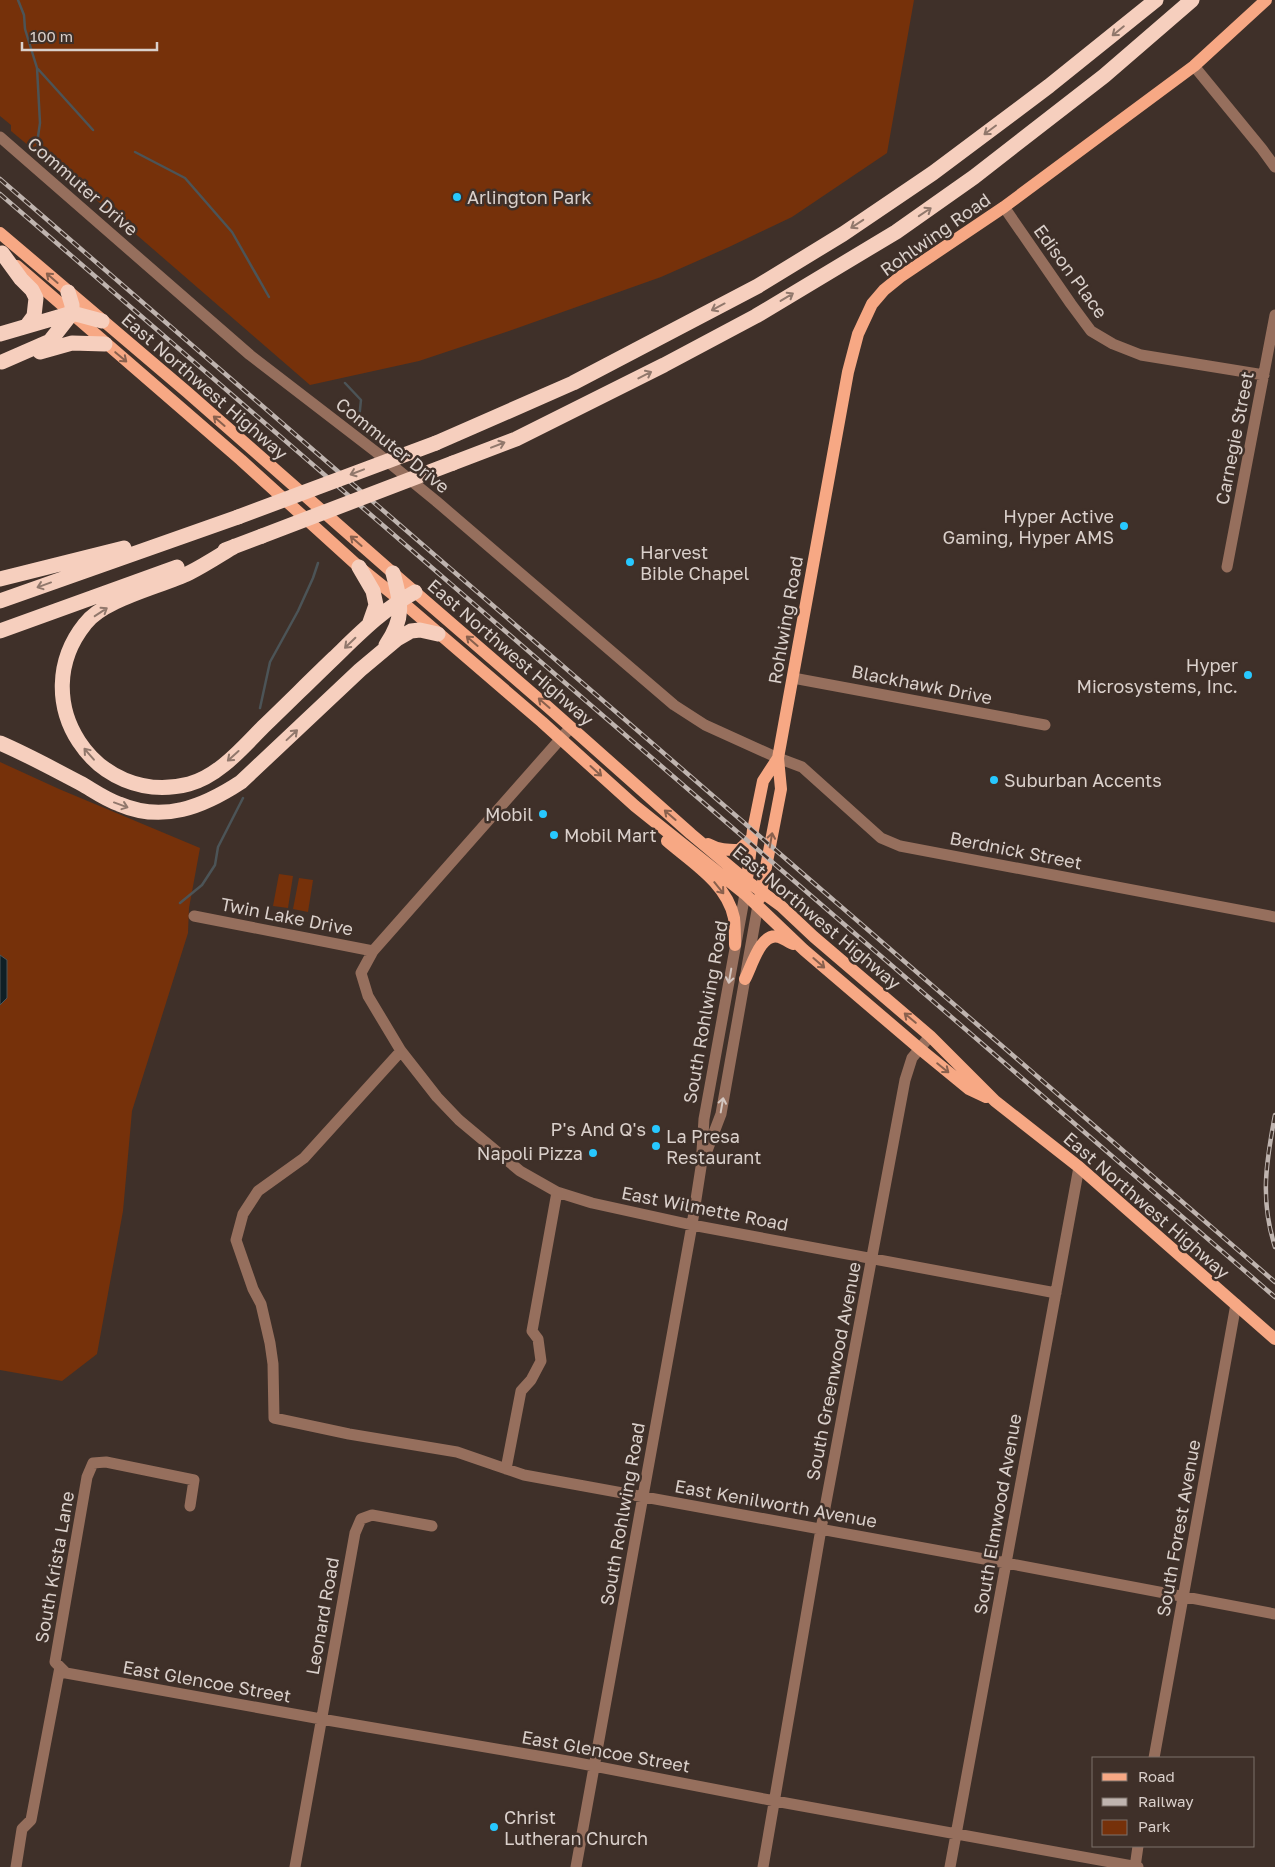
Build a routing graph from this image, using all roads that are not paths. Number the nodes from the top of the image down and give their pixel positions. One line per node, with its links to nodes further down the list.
1 (1156, 0): 19 (highway, one-way to 19, bridge)
2 (1192, 0): 20 (highway, one-way to 2, bridge)
3 (1266, 0): 4 (main road, Rohlwing Road)
4 (1194, 66): 6 (street); 7 (main road, Rohlwing Road)
5 (0, 137): 37 (street, Commuter Drive)
6 (1275, 167)
7 (1004, 207): 18 (street, Edison Place); 32 (main road, Rohlwing Road)
8 (0, 233): 10 (main road, East Northwest Highway, one-way to 8)
9 (1, 252): 11 (main road, East Northwest Highway); 14 (highway)
10 (68, 292): 11 (highway); 13 (main road, East Northwest Highway)
11 (72, 313): 13 (highway); 14 (highway); 16 (main road, East Northwest Highway); 17 (highway)
12 (1275, 315): 18 (street, Carnegie Street)
13 (102, 321): 23 (main road, East Northwest Highway, one-way to 13)
14 (28, 324): 15 (highway)
15 (0, 334)
16 (105, 344): 17 (highway); 21 (main road, East Northwest Highway, one-way to 21)
17 (1, 362)
18 (1264, 375): 22 (street, Carnegie Street)
19 (205, 527): 24 (highway); 27 (highway, one-way to 27)
20 (234, 546): 28 (highway, one-way to 20); 29 (highway)
21 (359, 567): 26 (main road, East Northwest Highway); 28 (highway)
22 (1227, 568)
23 (393, 573): 25 (main road, East Northwest Highway); 26 (highway)
24 (0, 579)
25 (415, 592): 26 (highway); 34 (main road, East Northwest Highway, one-way to 25)
26 (400, 600): 28 (highway); 30 (main road, East Northwest Highway); 31 (highway)
27 (0, 601)
28 (370, 622)
29 (0, 631)
30 (438, 634): 31 (highway); 35 (main road, East Northwest Highway)
31 (382, 650): 36 (highway, one-way to 31)
32 (793, 678): 33 (street, Blackhawk Drive); 37 (main road, Rohlwing Road)
33 (1045, 725)
34 (571, 727): 35 (street, East Wilmette Road); 39 (main road, East Northwest Highway, one-way to 34)
35 (560, 739): 38 (main road, East Northwest Highway, one-way to 38); 48 (street, East Wilmette Road)
36 (0, 743)
37 (778, 758): 40 (main road, Rohlwing Road); 42 (main road, Rohlwing Road, one-way to 37); 45 (street, Berdnick Street)
38 (635, 806): 41 (main road, East Northwest Highway); 46 (main road, one-way to 46)
39 (691, 834): 40 (main road); 41 (main road, East Northwest Highway)
40 (752, 838): 41 (main road, Rohlwing Road)
41 (746, 888): 42 (main road, East Northwest Highway); 43 (main road, East Northwest Highway); 46 (street, South Rohlwing Road)
42 (761, 892): 43 (main road, Rohlwing Road); 50 (main road, East Northwest Highway, one-way to 42)
43 (758, 905): 47 (main road, East Northwest Highway); 49 (street, South Rohlwing Road)
44 (194, 916): 48 (street, Twin Lake Drive)
45 (1275, 917)
46 (735, 945): 54 (street, South Rohlwing Road, one-way to 54)
47 (804, 950): 49 (main road); 51 (main road, East Northwest Highway, one-way to 51)
48 (374, 951): 52 (street, East Wilmette Road)
49 (745, 979): 54 (street, South Rohlwing Road, one-way to 49)
50 (930, 1036): 51 (street, South Greenwood Avenue); 53 (main road, East Northwest Highway)
51 (920, 1049): 53 (main road, East Northwest Highway, one-way to 53); 58 (street, South Greenwood Avenue)
52 (400, 1051): 56 (street, East Wilmette Road); 62 (street, East Kenilworth Avenue)
53 (995, 1101): 55 (main road, East Northwest Highway)
54 (701, 1167): 57 (street, South Rohlwing Road)
55 (1079, 1167): 59 (street, South Elmwood Avenue); 60 (main road, East Northwest Highway)
56 (557, 1192): 57 (street, East Wilmette Road); 62 (street)
57 (692, 1225): 58 (street, East Wilmette Road); 63 (street, South Rohlwing Road)
58 (872, 1258): 59 (street, East Wilmette Road); 66 (street, South Greenwood Avenue)
59 (1056, 1292): 67 (street, South Elmwood Avenue)
60 (1236, 1304): 61 (main road, East Northwest Highway); 68 (street, South Forest Avenue)
61 (1275, 1338)
62 (506, 1469): 63 (street, East Kenilworth Avenue)
63 (643, 1497): 66 (street, East Kenilworth Avenue); 73 (street, South Rohlwing Road)
64 (190, 1506): 70 (street, South Krista Lane)
65 (432, 1526): 71 (street, Leonard Road)
66 (821, 1529): 67 (street, East Kenilworth Avenue); 74 (street, South Greenwood Avenue)
67 (1006, 1562): 68 (street, East Kenilworth Avenue); 75 (street, South Elmwood Avenue)
68 (1183, 1596): 69 (street, East Kenilworth Avenue); 72 (street, South Forest Avenue)
69 (1275, 1614)
70 (63, 1670): 71 (street, East Glencoe Street); 77 (street)
71 (321, 1719): 73 (street, East Glencoe Street); 78 (street, Leonard Road)
72 (1154, 1757)
73 (594, 1766): 74 (street, East Glencoe Street); 79 (street, South Rohlwing Road)
74 (775, 1801): 75 (street, East Glencoe Street); 80 (street, South Greenwood Avenue)
75 (956, 1834): 81 (street, South Elmwood Avenue); 82 (street, East Glencoe Street)
76 (1138, 1847): 82 (street)
77 (16, 1867)
78 (295, 1867)
79 (576, 1867)
80 (763, 1867)
81 (950, 1867)
82 (1135, 1867): 83 (street, East Glencoe Street)
83 (1138, 1867)

